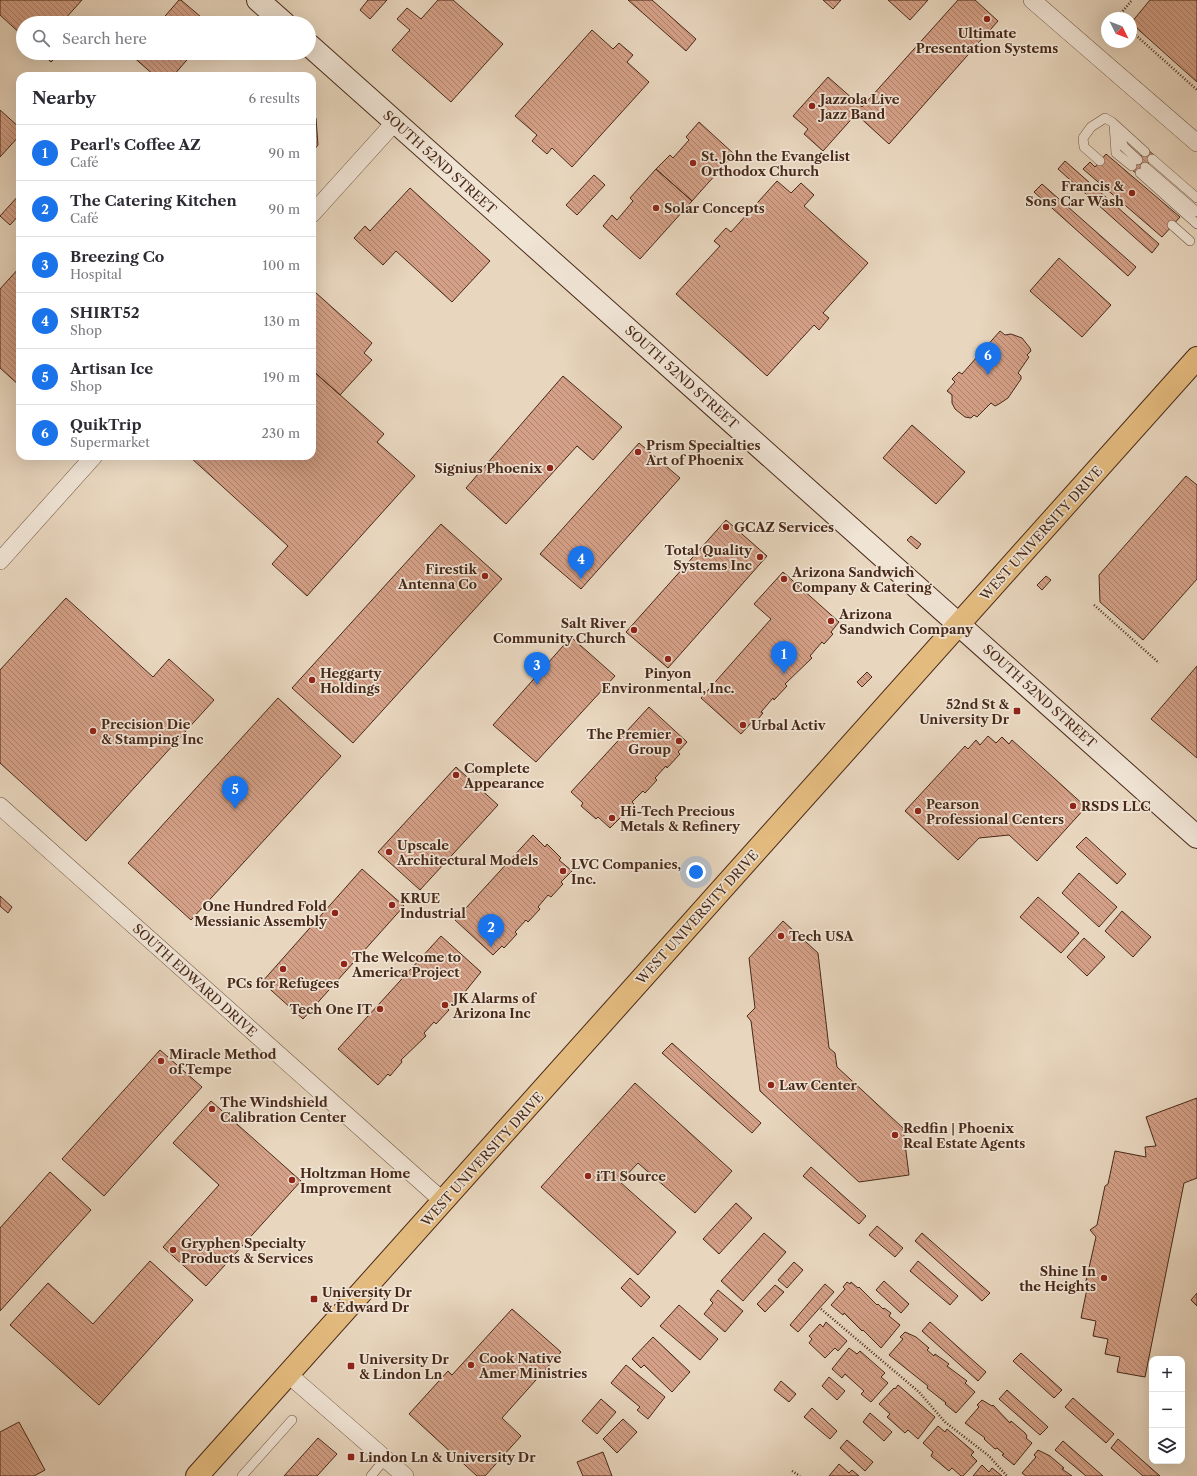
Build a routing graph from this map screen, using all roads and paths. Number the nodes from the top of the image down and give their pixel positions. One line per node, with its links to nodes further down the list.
1 (258, 0): 5 (main road)
2 (1034, 0): 11 (street)
3 (1132, 0): 4 (path)
4 (1122, 12)
5 (276, 16)
6 (1137, 36): 8 (path)
7 (316, 51): 9 (main road, SOUTH 52ND STREET)
8 (1197, 90)
9 (395, 122): 17 (street); 26 (main road, SOUTH 52ND STREET)
10 (1114, 124): 12 (lane); 14 (lane); 15 (lane)
11 (1197, 144)
12 (1144, 152)
13 (1152, 159): 16 (lane)
14 (1100, 161)
15 (1135, 163)
16 (1197, 198)
17 (316, 210)
18 (1197, 212): 19 (lane)
19 (1197, 224)
20 (1172, 225): 21 (lane)
21 (1190, 240)
22 (1197, 358): 26 (main road, WEST UNIVERSITY DRIVE)
23 (90, 460): 24 (street)
24 (0, 560)
25 (1094, 604): 27 (path)
26 (959, 624): 29 (main road, SOUTH 52ND STREET); 30 (main road, WEST UNIVERSITY DRIVE)
27 (1159, 663)
28 (0, 806): 30 (street, SOUTH EDWARD DRIVE)
29 (1197, 837)
30 (444, 1202): 32 (main road, WEST UNIVERSITY DRIVE)
31 (821, 1309): 41 (path)
32 (289, 1375): 34 (street); 36 (main road, WEST UNIVERSITY DRIVE)
33 (292, 1420): 37 (lane)
34 (385, 1459): 38 (lane); 39 (street)
35 (792, 1471): 40 (path)
36 (197, 1476)
37 (242, 1476)
38 (371, 1476)
39 (405, 1476)
40 (800, 1476)
41 (1007, 1476)

